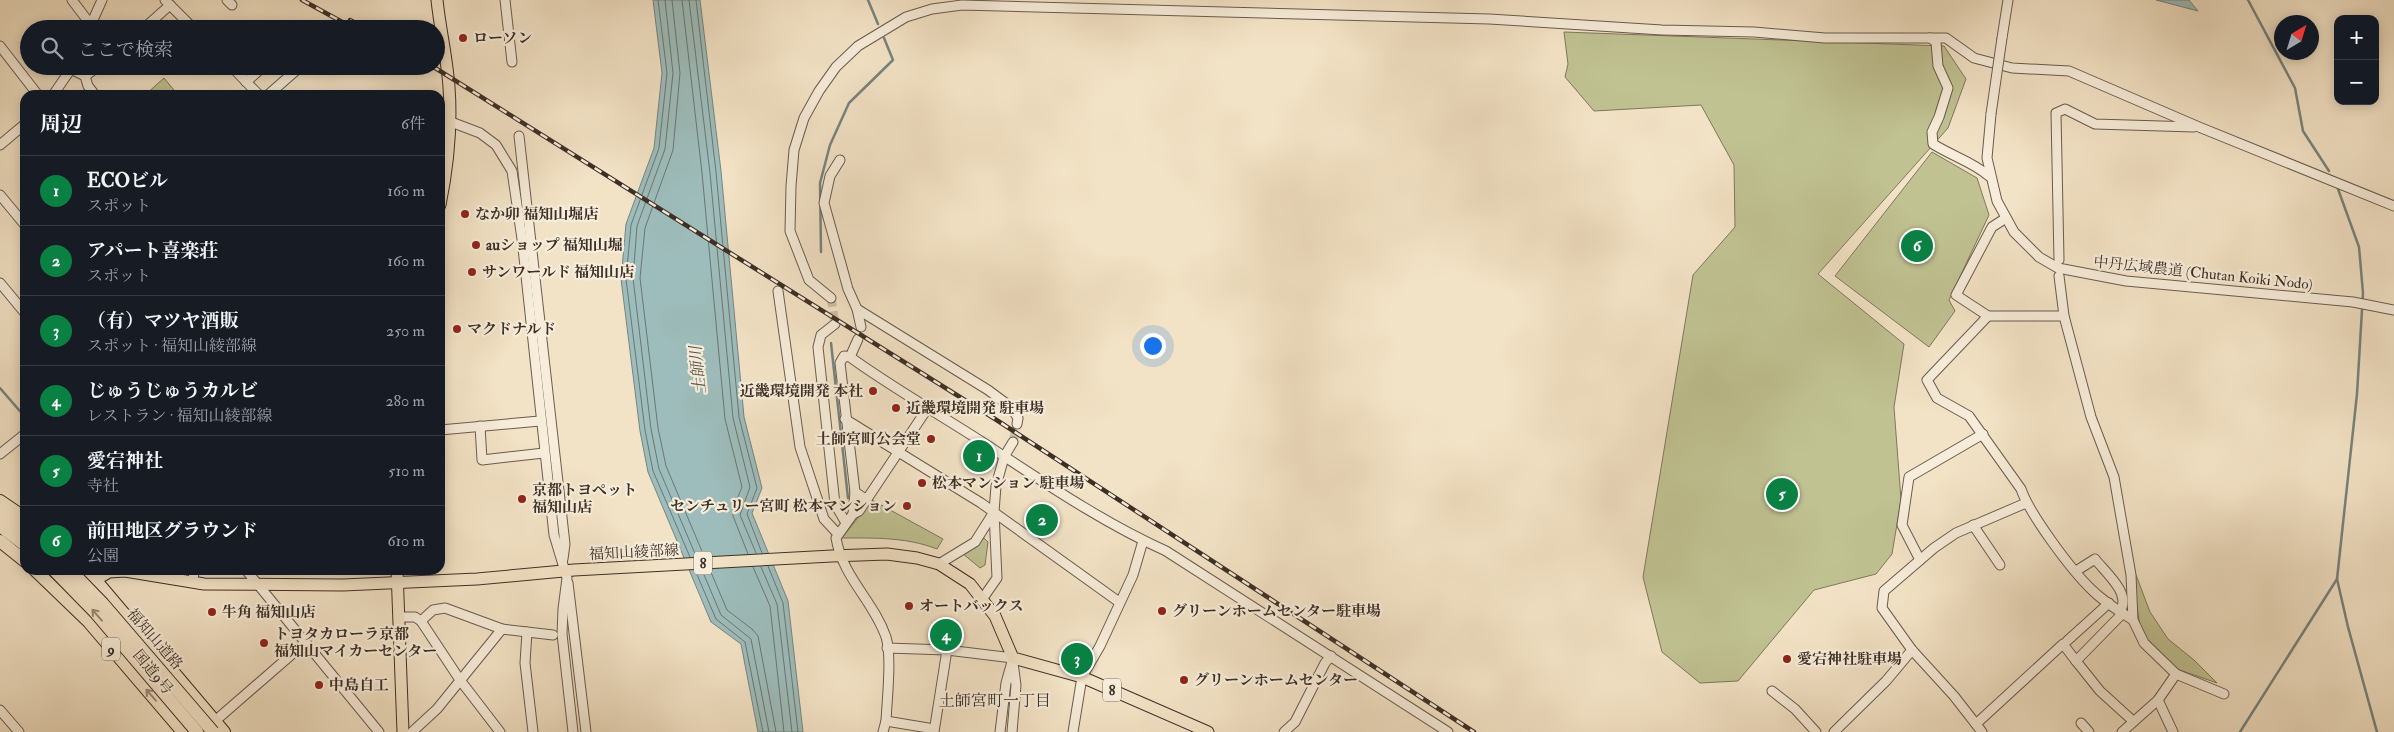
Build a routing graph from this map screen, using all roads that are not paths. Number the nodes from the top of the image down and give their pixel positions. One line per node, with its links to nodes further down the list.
1 (72, 0): 7 (street)
2 (102, 0): 8 (street)
3 (437, 0): 11 (main road)
4 (505, 0): 15 (street)
5 (2008, 0): 35 (street, 中丹広域農道 (Chutan Koiki Nodo), bridge)
6 (168, 3): 9 (street); 10 (street)
7 (86, 20)
8 (94, 20)
9 (152, 20)
10 (185, 20)
11 (440, 20)
12 (1930, 38): 30 (street); 35 (street); 45 (street)
13 (0, 46): 16 (street)
14 (445, 57): 29 (main road)
15 (512, 62)
16 (20, 72)
17 (22, 75): 24 (street)
18 (67, 75): 25 (street)
19 (239, 75): 23 (street)
20 (254, 75): 23 (street)
21 (291, 75): 28 (street)
22 (85, 76): 26 (street)
23 (246, 82): 27 (street)
24 (34, 90)
25 (57, 90)
26 (91, 90)
27 (254, 90)
28 (274, 90)
29 (451, 122): 36 (main road); 57 (street)
30 (2199, 127): 38 (street); 41 (street)
31 (20, 128): 33 (street)
32 (519, 136): 89 (street)
33 (0, 145)
34 (840, 160): 47 (street)
35 (1989, 176): 39 (street, 中丹広域農道 (Chutan Koiki Nodo))
36 (445, 181)
37 (0, 196): 40 (street)
38 (2394, 206)
39 (2006, 218): 48 (street, 中丹広域農道 (Chutan Koiki Nodo)); 49 (street)
40 (20, 219)
41 (2059, 260)
42 (2059, 276): 50 (street)
43 (0, 283): 46 (street)
44 (778, 291): 80 (street)
45 (831, 298)
46 (20, 306)
47 (857, 309): 52 (street); 58 (street)
48 (2394, 310)
49 (1988, 316): 50 (street); 61 (street)
50 (2064, 316): 108 (street)
51 (835, 324): 76 (street)
52 (861, 327)
53 (858, 339): 54 (street)
54 (850, 357): 55 (street); 56 (street)
55 (927, 408): 64 (street); 67 (street)
56 (845, 420): 64 (street); 68 (street)
57 (540, 421): 59 (street); 66 (street)
58 (1017, 424)
59 (480, 426): 60 (street); 66 (street)
60 (445, 430)
61 (1983, 434): 71 (street); 86 (street)
62 (20, 438): 65 (street)
63 (1013, 442): 67 (street)
64 (897, 453): 69 (street); 72 (street)
65 (0, 454)
66 (544, 454): 89 (street)
67 (1004, 457): 72 (street); 83 (street)
68 (855, 492): 69 (street); 74 (street)
69 (867, 500): 74 (street)
70 (0, 501): 75 (highway)
71 (2026, 503): 77 (street); 90 (street)
72 (994, 512): 87 (street); 102 (street); 104 (street)
73 (0, 513): 79 (highway)
74 (853, 514): 76 (street)
75 (20, 515)
76 (846, 523): 80 (street)
77 (1973, 525): 86 (street); 88 (street)
78 (0, 526): 82 (highway)
79 (20, 528)
80 (838, 534): 84 (street)
81 (0, 541): 85 (highway)
82 (20, 541)
83 (1143, 541): 104 (street); 118 (street)
84 (836, 556): 87 (main road, 福知山綾部線 / 8); 89 (main road, 福知山綾部線 / 8); 115 (street)
85 (20, 557)
86 (1920, 560): 117 (street)
87 (939, 564): 102 (main road, 福知山綾部線 / 8)
88 (2000, 565)
89 (567, 571): 100 (main road, 福知山綾部線 / 8); 143 (street); 144 (street)
90 (2076, 571): 105 (street); 106 (street)
91 (40, 575): 103 (highway, 国道9号 / 9)
92 (59, 575): 136 (highway, 福知山道路 / 9, one-way to 92, bridge)
93 (75, 575): 132 (highway, 福知山道路 / 9, bridge)
94 (90, 575): 103 (main road, 福知山綾部線 / 8)
95 (92, 575): 132 (highway, 国道9号 / 9)
96 (180, 575): 99 (main road, 福知山綾部線 / 8)
97 (250, 575): 101 (street)
98 (398, 575): 100 (main road)
99 (194, 576): 101 (main road, 福知山綾部線 / 8)
100 (398, 583): 101 (main road, 福知山綾部線 / 8); 107 (main road)
101 (259, 585): 114 (street)
102 (983, 598): 119 (main road, 福知山綾部線 / 8)
103 (68, 601): 135 (highway, 国道9号 / 9, one-way to 103)
104 (1119, 602): 122 (street)
105 (2109, 603): 106 (street); 113 (street)
106 (2122, 612): 108 (street); 120 (street)
107 (400, 617): 109 (street); 139 (main road)
108 (2133, 620): 121 (street)
109 (421, 621): 110 (street); 123 (street)
110 (502, 629): 111 (street); 123 (street)
111 (527, 632): 112 (street); 142 (street)
112 (554, 636)
113 (2067, 641)
114 (306, 642): 132 (street); 138 (street)
115 (887, 648): 116 (street); 128 (street)
116 (947, 650): 119 (street); 133 (street)
117 (1912, 650): 131 (street); 153 (street)
118 (1330, 656): 150 (street); 151 (street)
119 (1013, 658): 122 (main road, 8); 146 (street); 147 (street)
120 (2076, 660): 129 (street); 131 (street)
121 (2176, 674): 125 (street); 126 (street)
122 (1082, 677): 148 (street); 149 (main road, 8)
123 (460, 680): 140 (street); 141 (street)
124 (1772, 691): 152 (street)
125 (2224, 694)
126 (2158, 700): 129 (street); 157 (street)
127 (0, 710): 134 (street)
128 (886, 721): 133 (street); 145 (street)
129 (2133, 721): 156 (street)
130 (2080, 723): 155 (street)
131 (1976, 724): 154 (street)
132 (214, 726): 137 (highway, 国道9号 / 9)
133 (934, 731)
134 (19, 732)
135 (183, 732)
136 (197, 732)
137 (224, 732)
138 (379, 732)
139 (403, 732)
140 (412, 732)
141 (500, 732)
142 (533, 732)
143 (573, 732)
144 (586, 732)
145 (883, 732)
146 (1000, 732)
147 (1012, 732)
148 (1073, 732)
149 (1208, 732)
150 (1284, 732)
151 (1448, 732)
152 (1816, 732)
153 (1834, 732)
154 (1982, 732)
155 (2089, 732)
156 (2122, 732)
157 (2173, 732)

